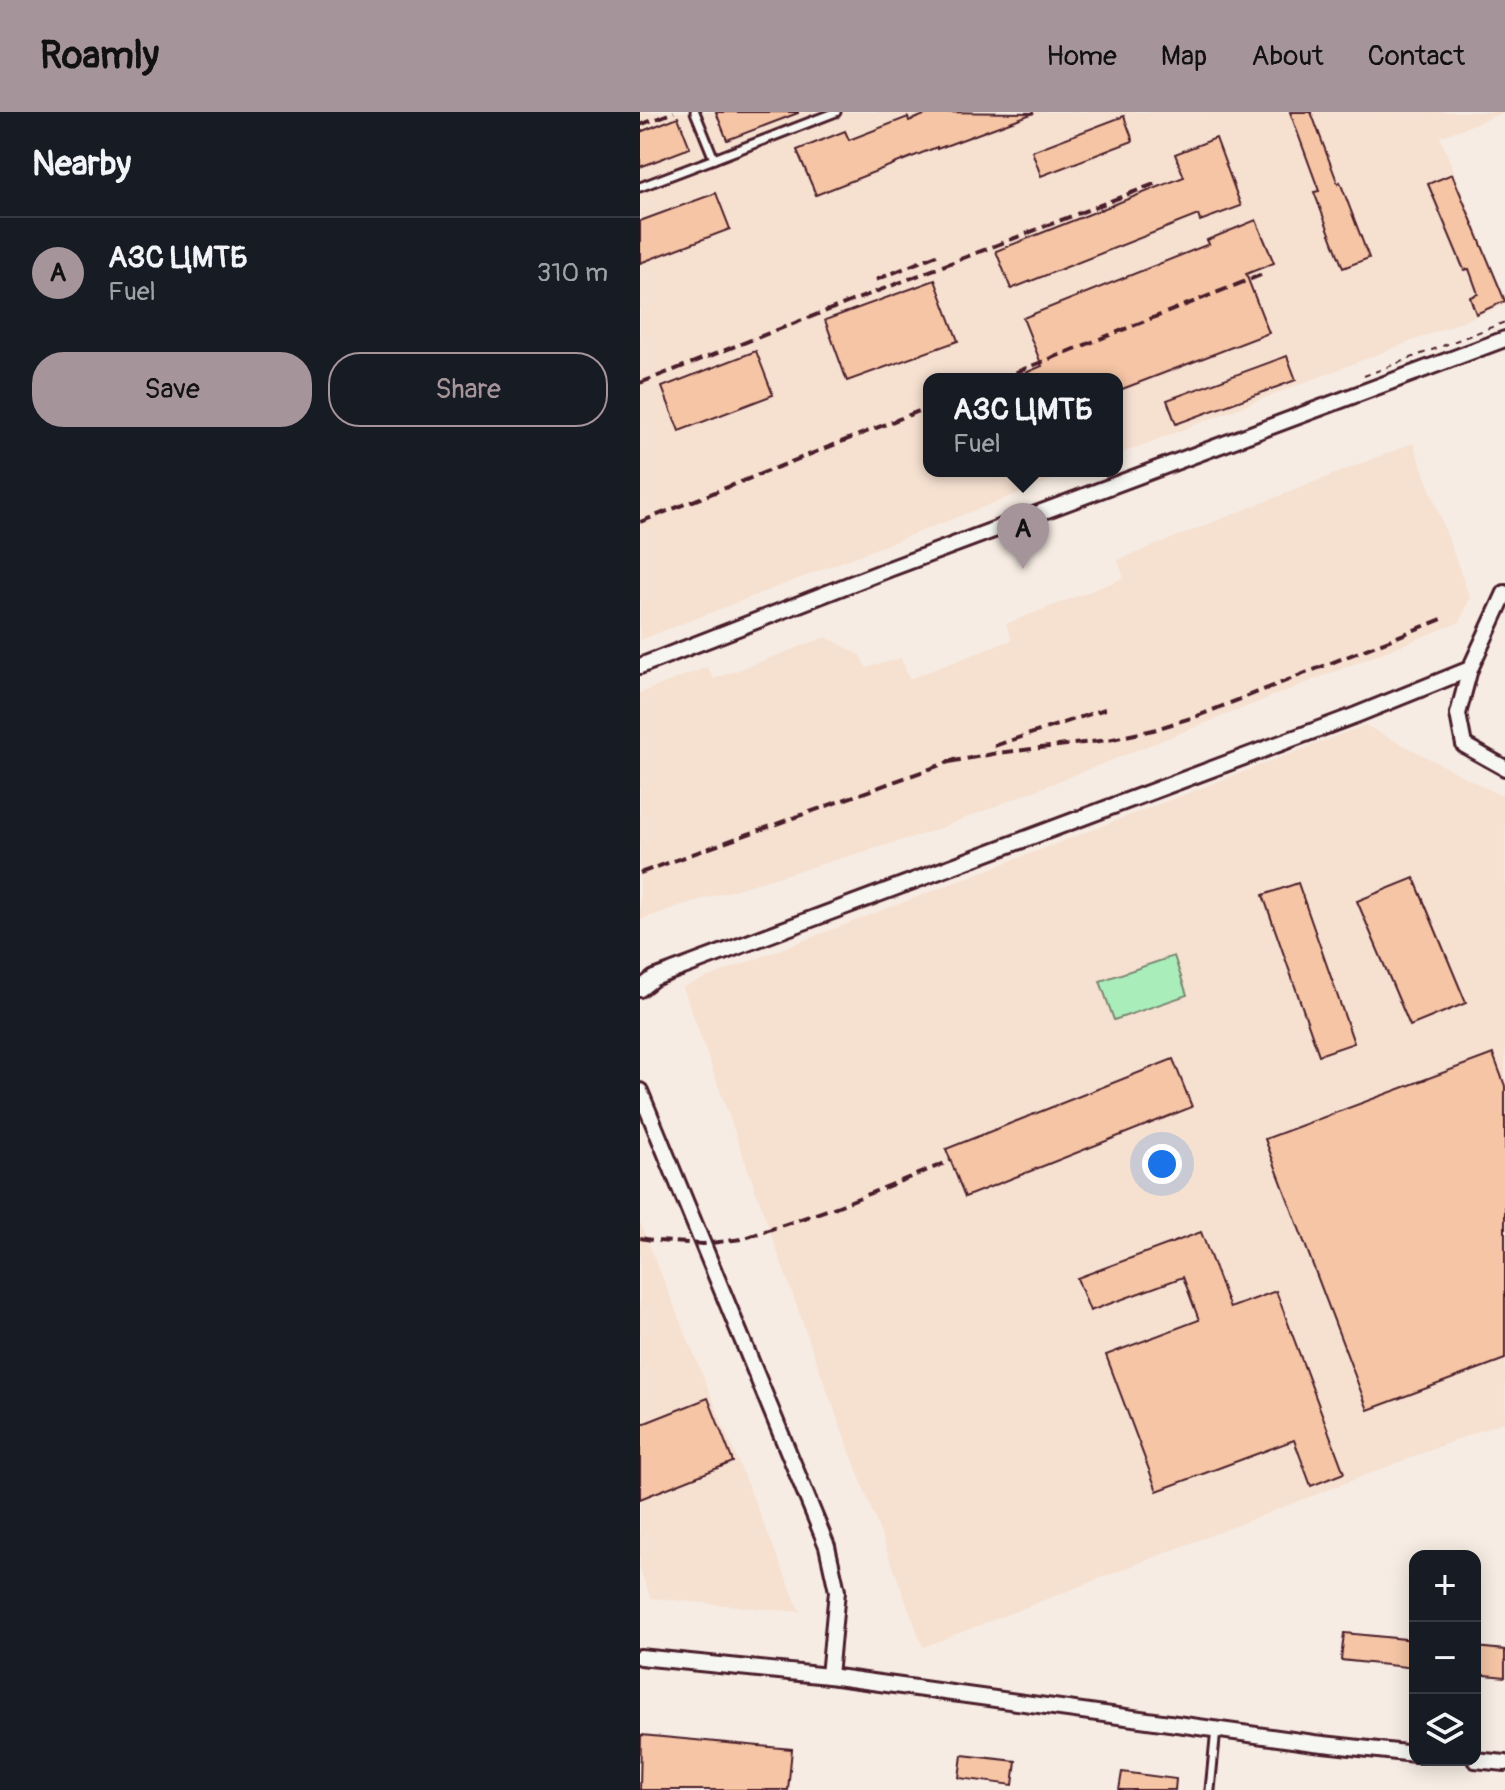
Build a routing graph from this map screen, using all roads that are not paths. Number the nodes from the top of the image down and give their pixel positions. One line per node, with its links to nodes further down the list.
1 (695, 112): 3 (lane)
2 (836, 112): 3 (lane)
3 (714, 159): 4 (lane)
4 (640, 187)
5 (1505, 339): 7 (street)
6 (1505, 593): 8 (street)
7 (640, 666)
8 (1470, 669): 9 (street); 10 (street)
9 (1505, 768)
10 (640, 989)
11 (640, 1091): 13 (street)
12 (640, 1657): 13 (street)
13 (829, 1676): 14 (street)
14 (1216, 1729): 15 (street); 18 (lane)
15 (1409, 1753)
16 (1481, 1761): 17 (street)
17 (1505, 1763)
18 (1210, 1790)

